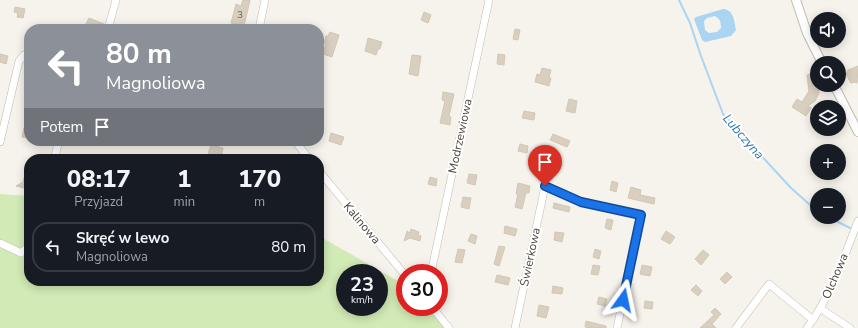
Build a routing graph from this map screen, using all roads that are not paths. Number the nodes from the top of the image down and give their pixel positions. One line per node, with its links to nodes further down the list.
1 (116, 0): 5 (street)
2 (265, 0): 6 (street)
3 (489, 0): 19 (street, Modrzewiowa)
4 (796, 0): 7 (street)
5 (109, 24)
6 (260, 24)
7 (819, 56)
8 (24, 57): 11 (street)
9 (838, 92): 10 (street)
10 (858, 132)
11 (0, 142)
12 (299, 146): 13 (street)
13 (305, 154)
14 (324, 177): 18 (street, Kalinowa)
15 (858, 221): 20 (street, Olchowa)
16 (0, 243): 17 (street)
17 (24, 250)
18 (396, 264)
19 (433, 264)
20 (821, 309): 22 (street, Olchowa); 28 (street)
21 (439, 316): 23 (street)
22 (814, 320): 26 (street); 27 (street)
23 (449, 328)
24 (515, 328): 25 (street, Świerkowa)
25 (617, 328)
26 (736, 328)
27 (807, 328)
28 (850, 328)

